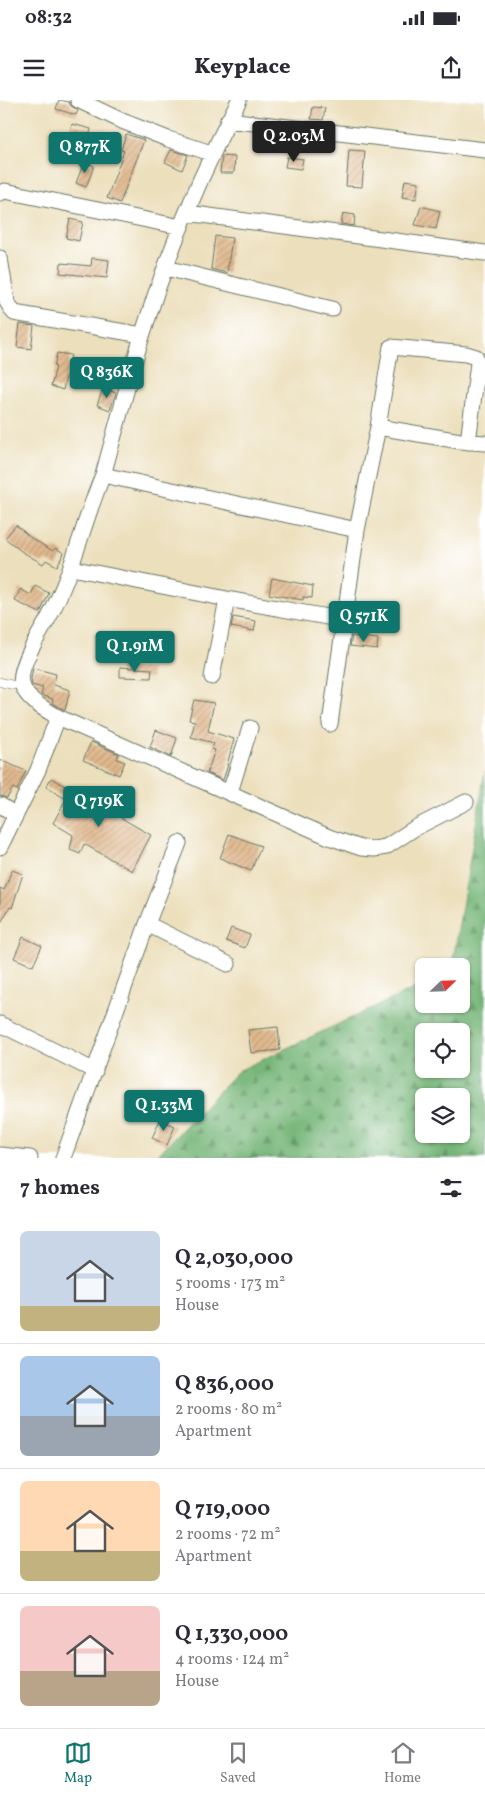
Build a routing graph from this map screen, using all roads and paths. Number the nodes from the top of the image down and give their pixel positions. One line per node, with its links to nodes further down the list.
1 (78, 100): 5 (street)
2 (238, 100): 3 (street)
3 (228, 120): 4 (street); 5 (street)
4 (485, 150)
5 (211, 153): 7 (street)
6 (0, 193): 8 (street)
7 (187, 213): 8 (street); 9 (street)
8 (181, 227): 11 (street)
9 (485, 253)
10 (0, 258): 13 (street)
11 (166, 268): 12 (street); 13 (street)
12 (332, 309)
13 (142, 335): 17 (street)
14 (378, 427): 15 (street); 15 (street); 18 (street)
15 (468, 442): 16 (street)
16 (485, 443)
17 (103, 475): 18 (street); 19 (street)
18 (357, 530): 21 (street)
19 (71, 568): 20 (street); 24 (street)
20 (227, 599): 21 (street); 22 (street)
21 (344, 620): 26 (street)
22 (212, 677)
23 (0, 682): 24 (lane)
24 (21, 684): 25 (street)
25 (58, 717): 28 (street); 31 (street)
26 (330, 724)
27 (250, 728): 28 (street)
28 (230, 792): 29 (street)
29 (466, 802)
30 (0, 805): 31 (street)
31 (16, 815): 33 (street)
32 (179, 843): 34 (street)
33 (0, 846)
34 (147, 924): 35 (street); 37 (street)
35 (228, 964)
36 (0, 1024): 37 (street)
37 (95, 1071): 40 (street)
38 (0, 1155): 39 (street)
39 (30, 1158)
40 (64, 1158)

